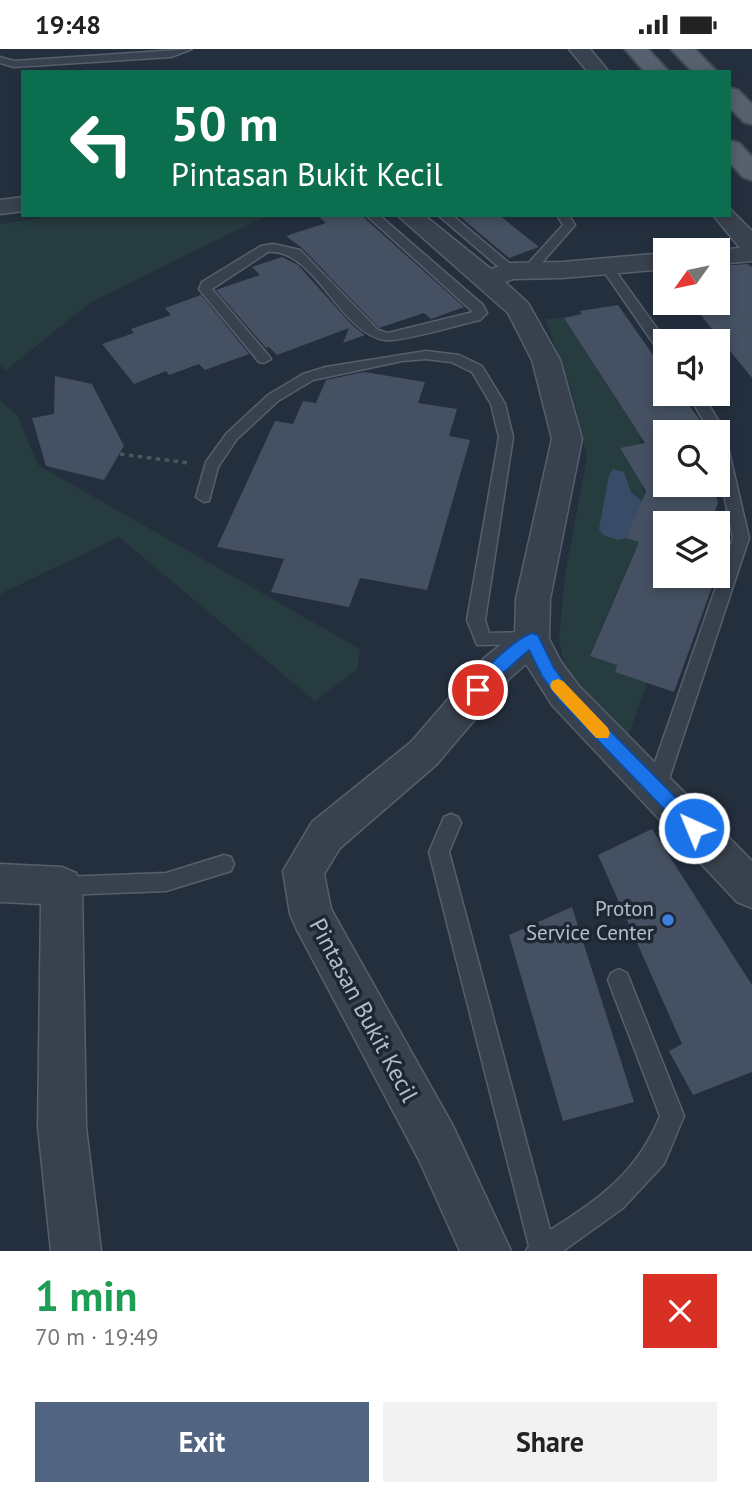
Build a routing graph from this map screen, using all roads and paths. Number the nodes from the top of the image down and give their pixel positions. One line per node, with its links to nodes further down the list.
1 (187, 49): 5 (lane)
2 (579, 49): 6 (street)
3 (636, 49): 7 (main road)
4 (682, 49): 8 (main road)
5 (0, 60)
6 (597, 70)
7 (656, 70)
8 (704, 70)
9 (731, 96): 10 (main road)
10 (752, 117)
11 (731, 149): 12 (main road)
12 (752, 172)
13 (21, 204): 14 (street)
14 (0, 207)
15 (374, 217): 27 (lane)
16 (413, 217): 25 (street)
17 (446, 217): 25 (lane)
18 (564, 217): 25 (lane)
19 (727, 217): 20 (street)
20 (752, 246)
21 (752, 254): 22 (street)
22 (730, 256)
23 (653, 262): 24 (street)
24 (606, 266): 25 (street); 26 (lane)
25 (509, 273): 32 (street)
26 (653, 333)
27 (264, 359)
28 (703, 406): 33 (lane)
29 (120, 454): 30 (path)
30 (211, 466): 31 (lane); 32 (lane)
31 (204, 497)
32 (532, 639): 33 (street); 42 (street, Pintasan Bukit Kecil)
33 (656, 788): 38 (street)
34 (451, 823): 40 (lane)
35 (224, 864): 37 (lane)
36 (0, 883): 37 (street)
37 (62, 886): 41 (street)
38 (752, 889)
39 (619, 980): 40 (lane)
40 (540, 1250)
41 (76, 1251)
42 (486, 1251)

